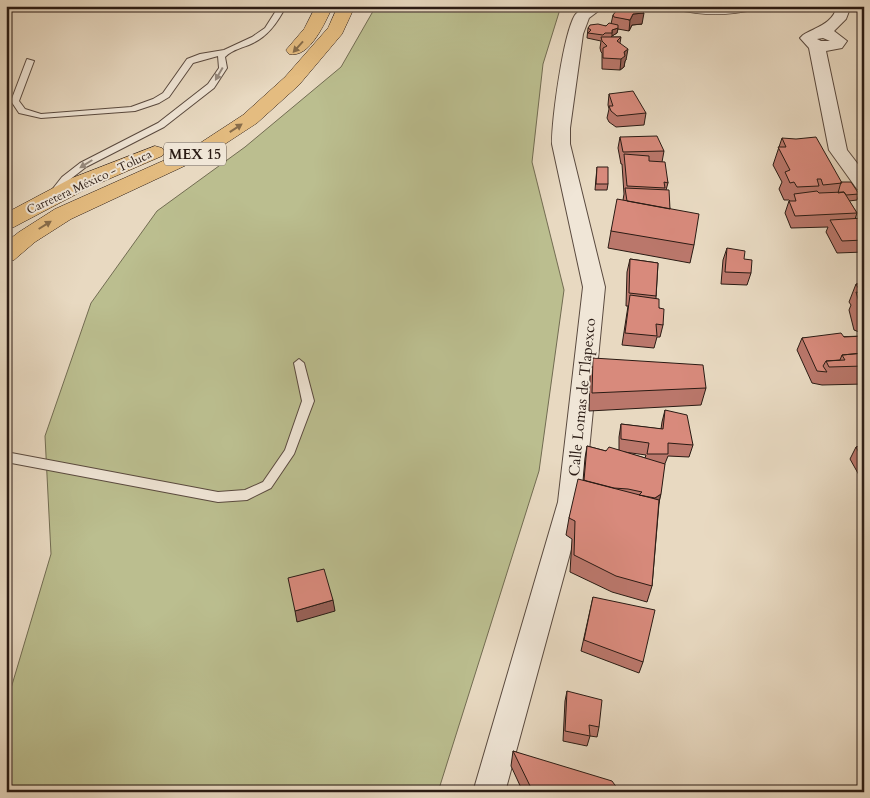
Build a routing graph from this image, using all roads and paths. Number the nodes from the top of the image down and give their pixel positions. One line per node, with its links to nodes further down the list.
1 (283, 6): 8 (lane)
2 (325, 6): 11 (main road, Carretera México - Toluca / MEX 15, one-way to 11)
3 (347, 6): 13 (main road, Carretera México - Toluca / MEX 15, one-way to 3)
4 (598, 6): 16 (street, Calle Lomas de Tlapexco)
5 (680, 6): 6 (street)
6 (751, 6)
7 (844, 6): 10 (street)
8 (226, 52): 9 (lane); 11 (lane, one-way to 11)
9 (30, 61)
10 (864, 185)
11 (50, 198): 12 (main road, Carretera México - Toluca / MEX 15)
12 (6, 222)
13 (6, 255)
14 (299, 363): 15 (lane)
15 (6, 457)
16 (489, 792)

